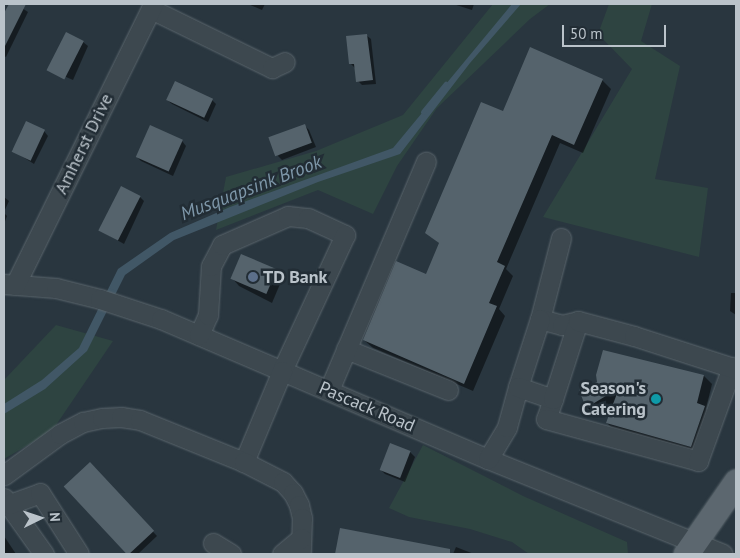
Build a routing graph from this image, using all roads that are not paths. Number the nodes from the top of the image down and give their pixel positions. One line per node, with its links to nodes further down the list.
1 (152, 6): 2 (street); 5 (street, Amherst Drive)
2 (286, 62)
3 (426, 162): 9 (street)
4 (561, 238): 6 (street)
5 (10, 284): 8 (street, Pascack Road)
6 (540, 319): 7 (street); 12 (street)
7 (578, 321): 10 (street); 15 (street)
8 (199, 335): 11 (street, Pascack Road); 11 (street)
9 (346, 349): 13 (street); 14 (street)
10 (734, 368): 15 (street)
11 (282, 371): 13 (street, Pascack Road); 17 (street)
12 (518, 387): 15 (street); 16 (street)
13 (329, 390): 16 (street, Pascack Road)
14 (448, 390)
15 (553, 399)
16 (488, 459): 23 (street, Pascack Road)
17 (244, 462): 18 (street); 22 (street)
18 (4, 474)
19 (736, 482): 23 (main road)
20 (7, 501): 24 (street); 25 (street)
21 (213, 543): 26 (street)
22 (301, 546): 27 (street)
23 (691, 548): 28 (street, Pascack Road)
24 (44, 554)
25 (79, 554)
26 (231, 554)
27 (282, 554)
28 (723, 554)

